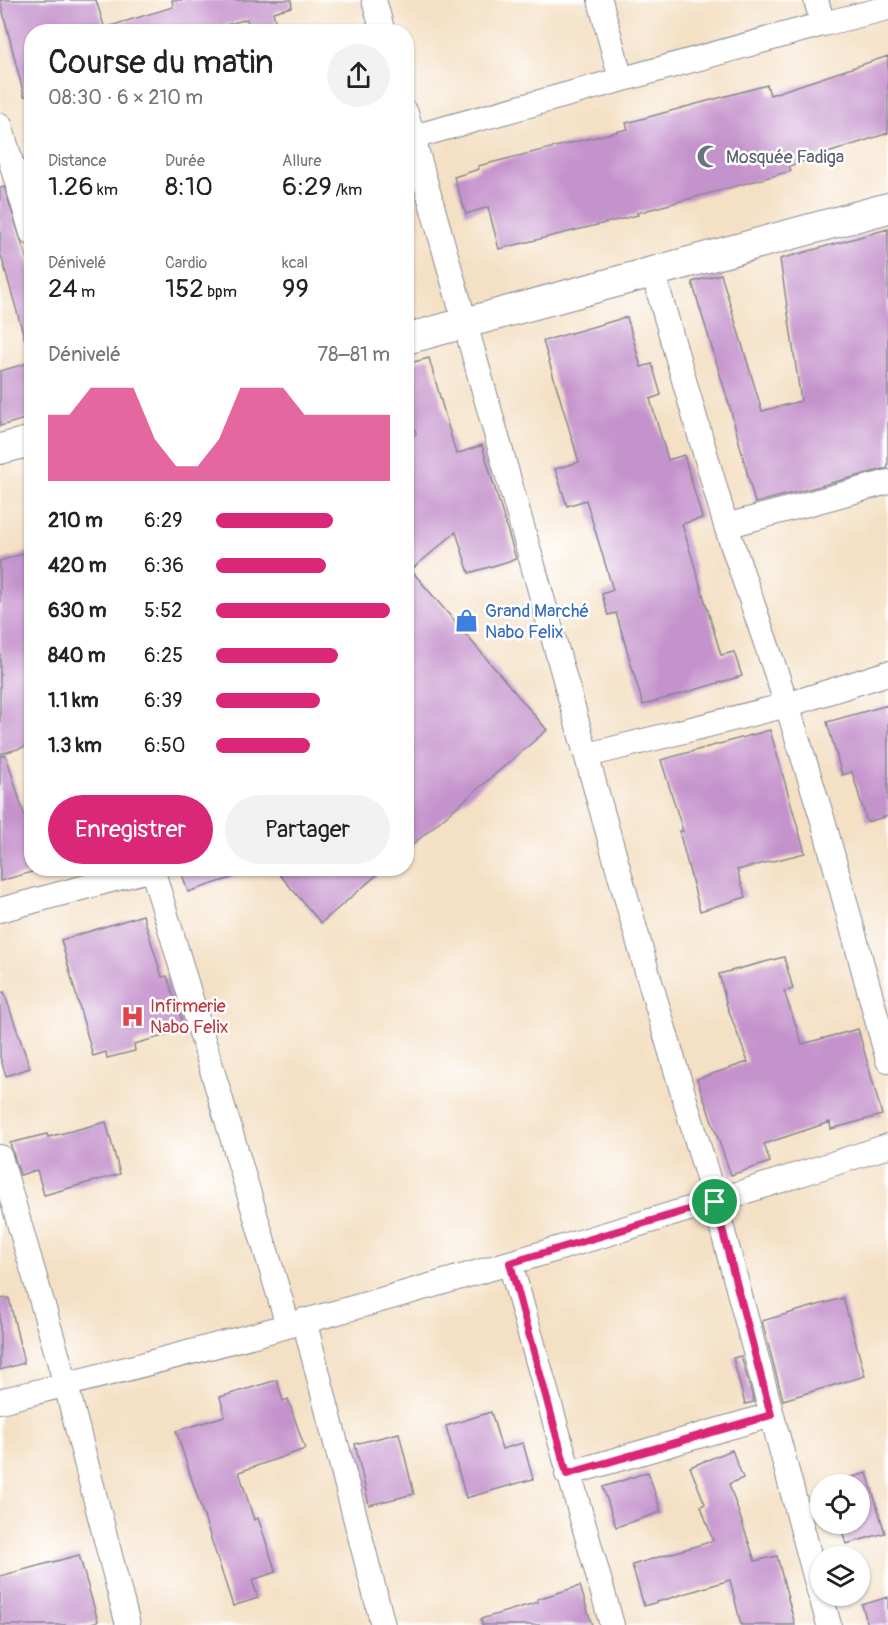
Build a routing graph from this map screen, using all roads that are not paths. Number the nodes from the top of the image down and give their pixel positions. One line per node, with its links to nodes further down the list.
1 (374, 0): 5 (street)
2 (600, 0): 7 (street)
3 (816, 0): 6 (street)
4 (888, 8): 6 (street)
5 (381, 24)
6 (823, 24): 7 (street)
7 (621, 80): 9 (street)
8 (0, 125): 11 (street)
9 (414, 137)
10 (414, 140): 14 (street)
11 (24, 189)
12 (888, 208): 13 (street)
13 (653, 272): 14 (street); 19 (street)
14 (467, 323): 15 (street); 22 (street)
15 (414, 337)
16 (24, 443): 17 (street)
17 (0, 449)
18 (888, 482): 19 (street)
19 (726, 526): 21 (street)
20 (888, 673): 21 (street)
21 (787, 705): 22 (street); 26 (street)
22 (588, 755): 29 (street)
23 (126, 876): 25 (street)
24 (154, 876): 31 (street)
25 (0, 910)
26 (888, 1060)
27 (888, 1146): 29 (street)
28 (0, 1157): 32 (street)
29 (715, 1202): 30 (street); 34 (street)
30 (510, 1263): 31 (street); 35 (street)
31 (296, 1322): 32 (street); 39 (street)
32 (66, 1385): 33 (street); 38 (street)
33 (0, 1401)
34 (771, 1415): 35 (street); 36 (street)
35 (567, 1474): 40 (street)
36 (810, 1555)
37 (824, 1606): 41 (street)
38 (128, 1625)
39 (383, 1625)
40 (612, 1625)
41 (829, 1625)

